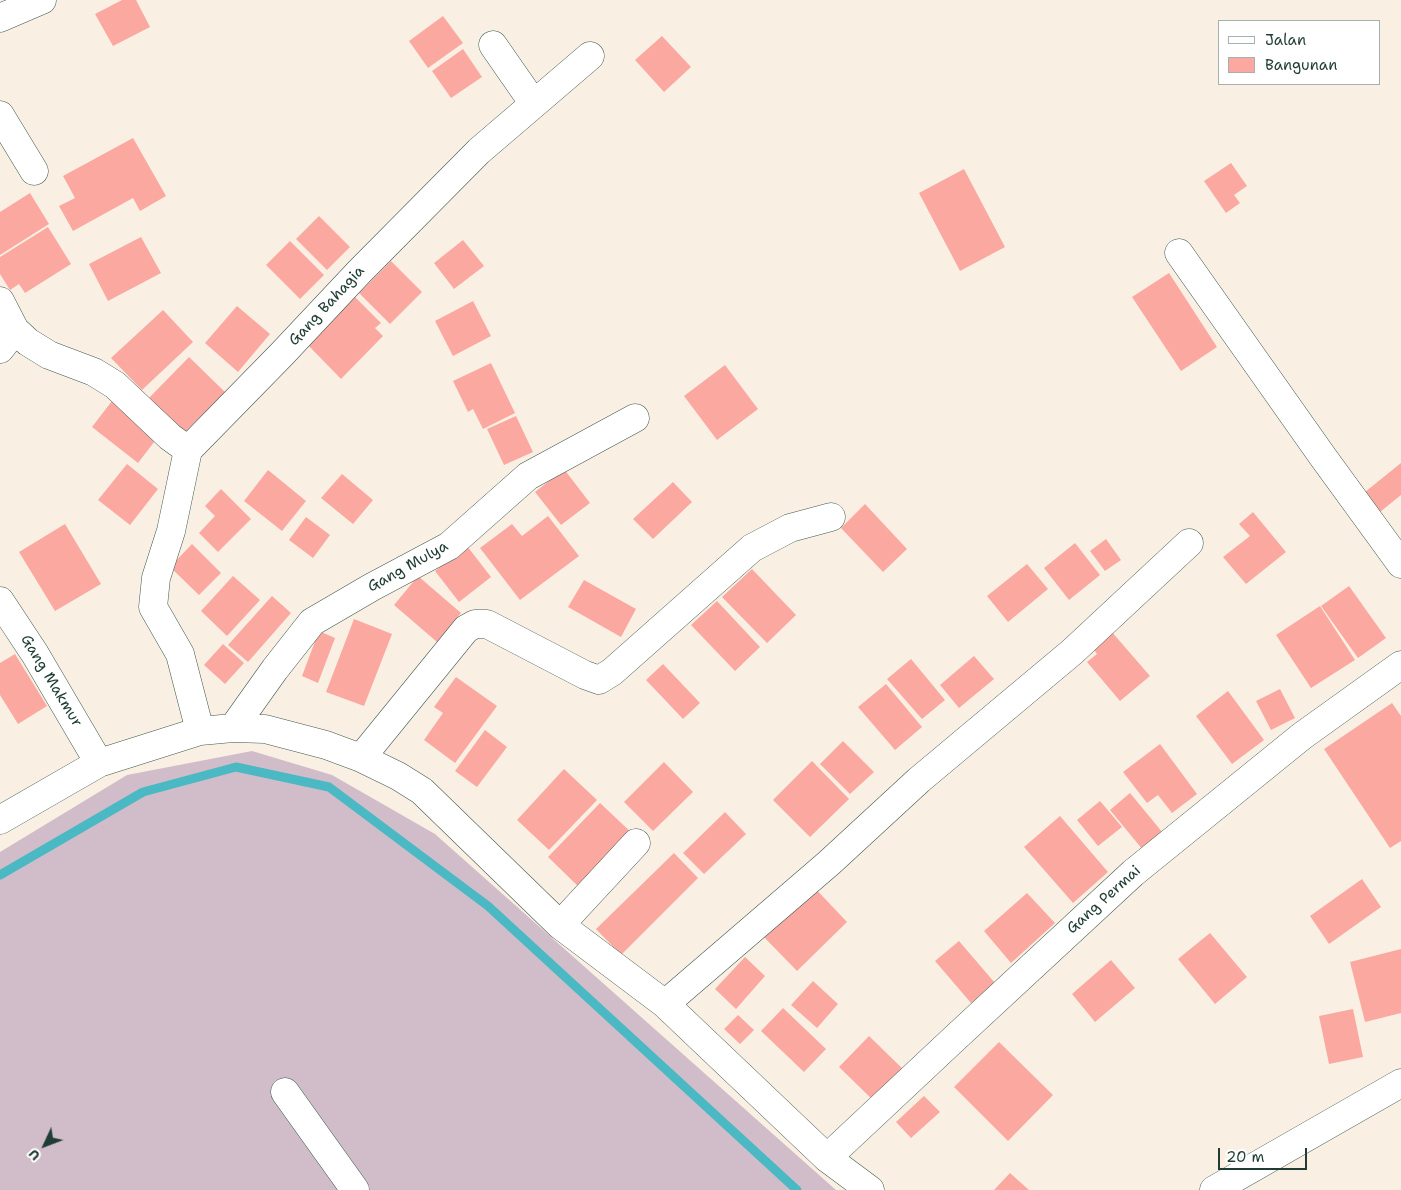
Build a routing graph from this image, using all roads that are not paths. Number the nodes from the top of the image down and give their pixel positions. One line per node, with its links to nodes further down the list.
1 (42, 0): 2 (street)
2 (0, 18)
3 (493, 45): 5 (street)
4 (590, 56): 5 (street, Gang Bahagia)
5 (534, 104): 12 (street, Gang Bahagia)
6 (0, 115): 7 (street)
7 (34, 172)
8 (1179, 254): 15 (street)
9 (0, 301): 10 (street)
10 (8, 340): 12 (street)
11 (635, 418): 18 (street, Gang Mulya)
12 (188, 450): 19 (street)
13 (830, 517): 20 (street)
14 (1189, 543): 25 (street)
15 (1401, 564)
16 (0, 601): 21 (street, Gang Makmur)
17 (1401, 665): 28 (street, Gang Permai)
18 (233, 728): 19 (street); 20 (street)
19 (200, 731): 21 (street)
20 (361, 758): 24 (street)
21 (99, 763): 22 (street)
22 (0, 820)
23 (636, 843): 24 (street)
24 (560, 925): 25 (street)
25 (665, 1004): 28 (street)
26 (1401, 1083): 31 (street)
27 (285, 1092): 29 (street)
28 (827, 1158): 30 (street)
29 (355, 1190)
30 (870, 1190)
31 (1214, 1190)

